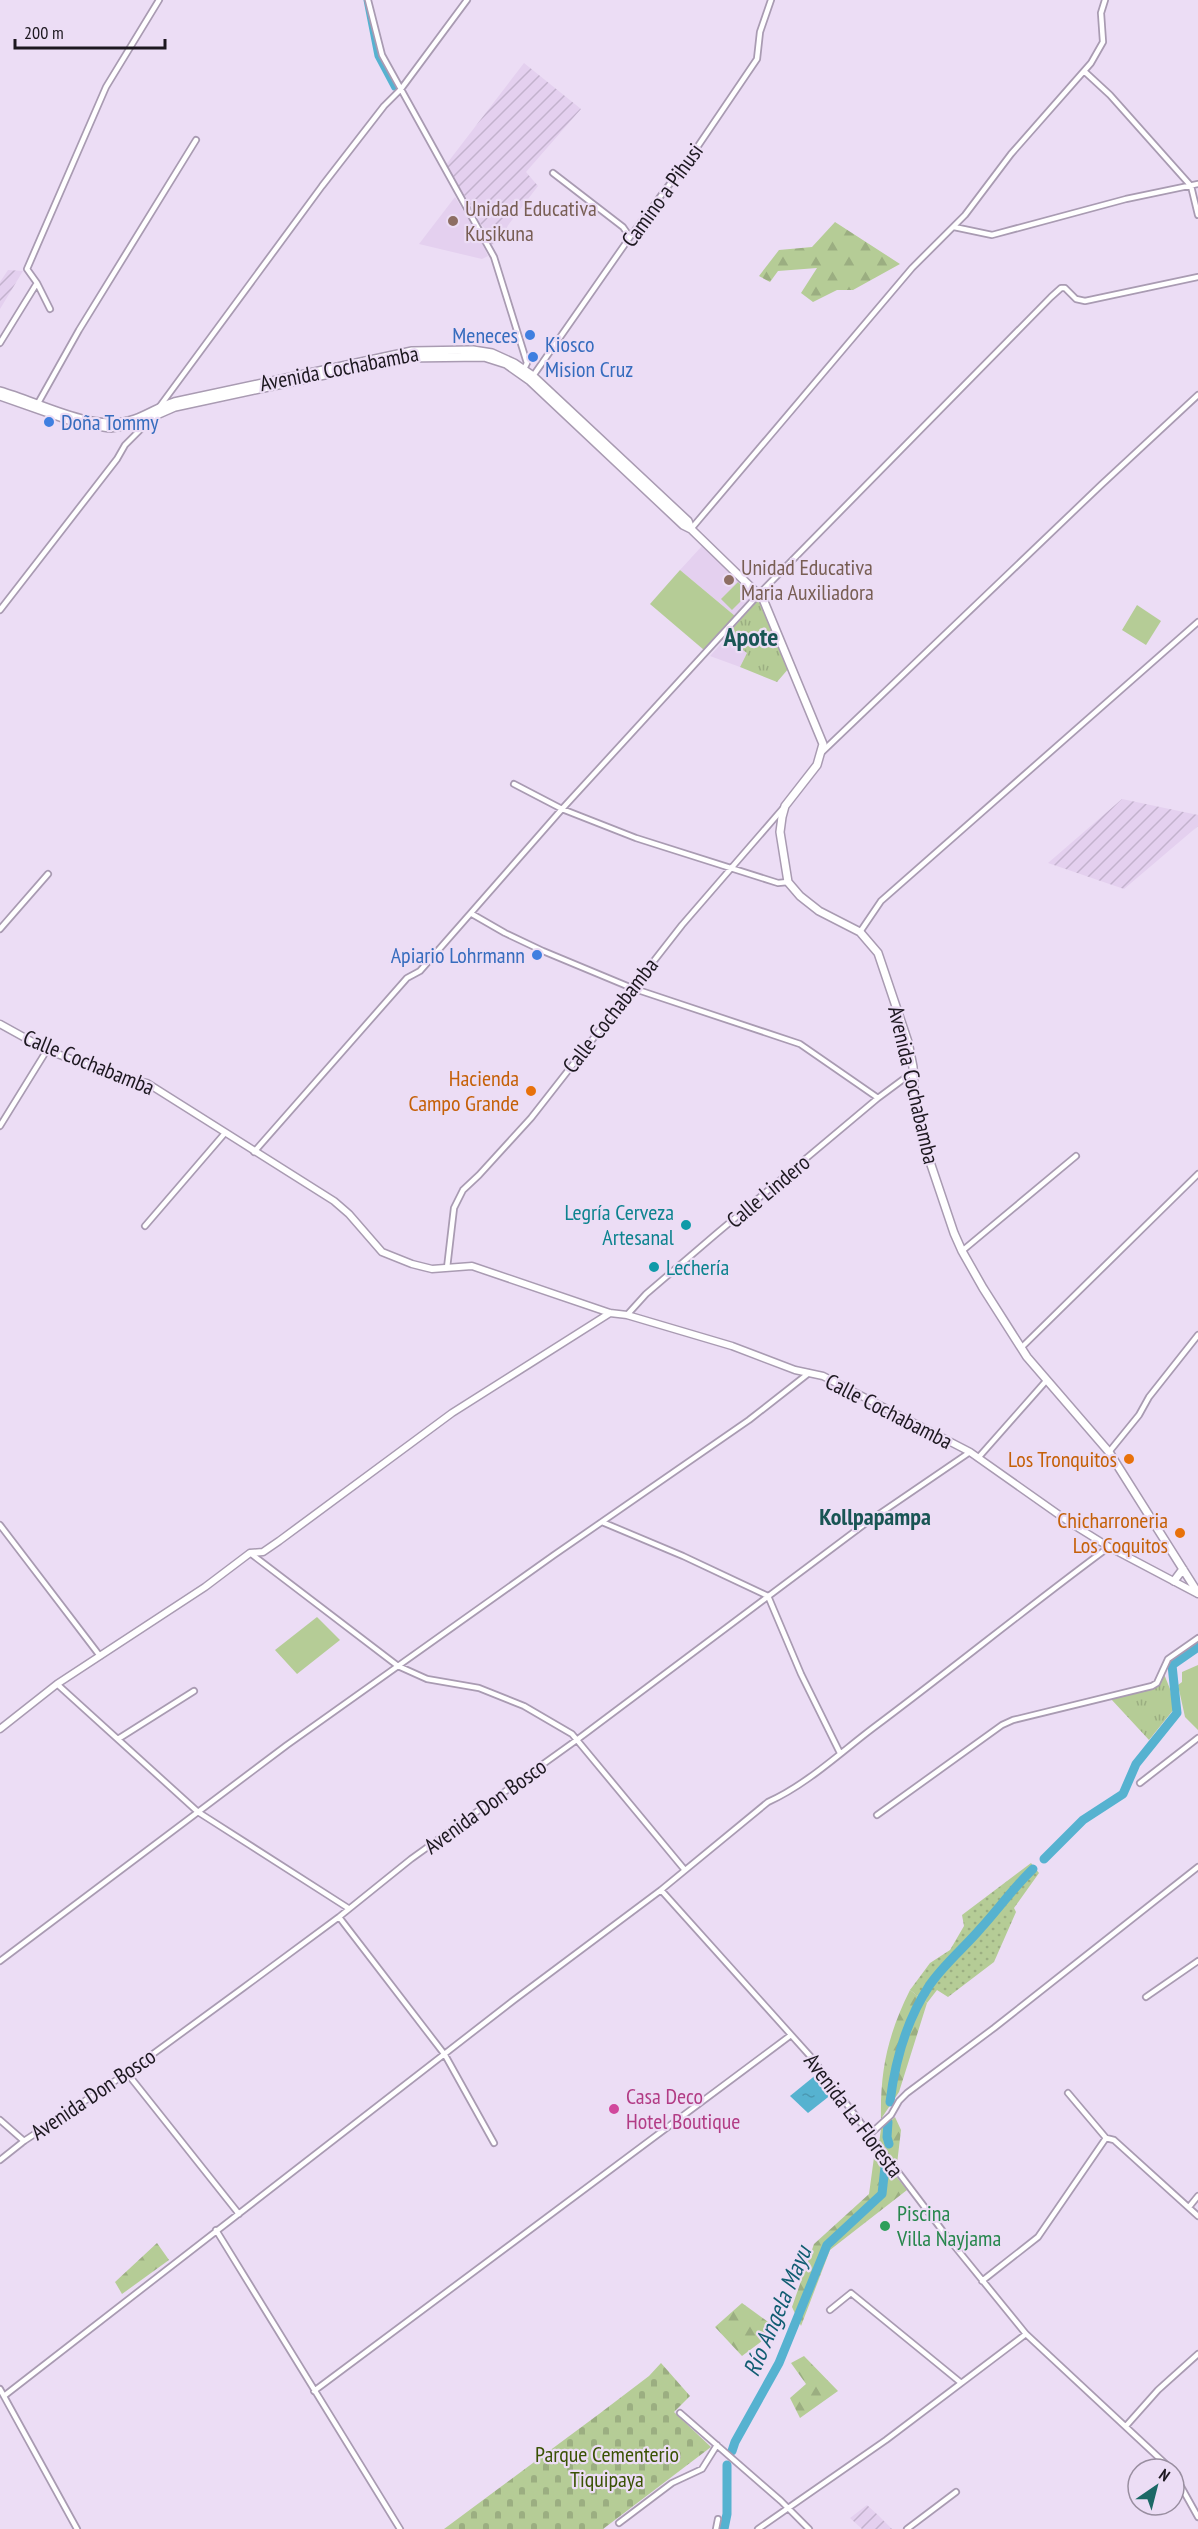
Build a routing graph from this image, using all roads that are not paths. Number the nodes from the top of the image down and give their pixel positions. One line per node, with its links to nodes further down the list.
1 (159, 0): 16 (street)
2 (368, 0): 7 (street)
3 (466, 0): 7 (street)
4 (771, 0): 14 (street, Camino a Pihusi)
5 (1103, 1): 6 (street)
6 (1084, 71): 11 (street); 13 (street)
7 (401, 89): 19 (street); 26 (street)
8 (196, 140): 25 (street)
9 (553, 173): 14 (street)
10 (1198, 184): 11 (street)
11 (1191, 186): 12 (street); 13 (street)
12 (1198, 215)
13 (954, 227): 28 (street)
14 (630, 237): 20 (street, Camino a Pihusi)
15 (1198, 277): 29 (street)
16 (37, 283): 17 (street); 18 (street)
17 (50, 309)
18 (0, 343)
19 (523, 371): 20 (main road, Avenida Cochabamba); 26 (main road, Avenida Cochabamba); 27 (main road, Avenida Cochabamba)
20 (531, 378): 28 (main road, Avenida Cochabamba)
21 (1198, 390): 23 (street)
22 (0, 391): 25 (main road, Avenida Cochabamba)
23 (1198, 395): 32 (street)
24 (0, 396): 25 (main road, Avenida Cochabamba)
25 (37, 405): 26 (main road, Avenida Cochabamba); 27 (main road, Avenida Cochabamba)
26 (160, 406): 27 (street)
27 (156, 414): 30 (street)
28 (691, 529): 29 (main road, Avenida Cochabamba)
29 (759, 594): 32 (main road, Avenida Cochabamba); 35 (street)
30 (0, 610)
31 (1198, 622): 41 (street)
32 (822, 752): 34 (main road)
33 (514, 784): 35 (street)
34 (785, 806): 36 (street, Calle Cochabamba); 38 (main road)
35 (562, 809): 36 (street); 39 (street)
36 (732, 868): 38 (street); 42 (street, Calle Cochabamba)
37 (48, 874): 40 (street)
38 (788, 882): 41 (main road, Avenida Cochabamba)
39 (472, 914): 42 (street); 49 (street)
40 (0, 929)
41 (860, 932): 45 (main road, Avenida Cochabamba)
42 (632, 988): 46 (street); 54 (street, Calle Cochabamba)
43 (0, 1024): 44 (street, Calle Cochabamba)
44 (48, 1050): 47 (street); 48 (street, Calle Cochabamba)
45 (913, 1072): 46 (street, Calle Lindero); 53 (main road, Avenida Cochabamba)
46 (878, 1098): 56 (street, Calle Lindero)
47 (0, 1126)
48 (225, 1133): 49 (street, Calle Cochabamba); 52 (street)
49 (254, 1152): 54 (street, Calle Cochabamba)
50 (1076, 1156): 53 (street)
51 (1198, 1174): 58 (street)
52 (145, 1226)
53 (962, 1251): 58 (main road, Avenida Cochabamba)
54 (447, 1268): 55 (street, Calle Cochabamba)
55 (610, 1314): 56 (street, Calle Cochabamba); 67 (street)
56 (627, 1315): 59 (street, Calle Cochabamba)
57 (1198, 1335): 62 (street)
58 (1021, 1348): 60 (main road, Avenida Cochabamba)
59 (808, 1373): 61 (street, Calle Cochabamba); 64 (street)
60 (1046, 1381): 62 (main road, Avenida Cochabamba); 63 (street)
61 (970, 1452): 63 (street, Calle Cochabamba); 71 (street, Avenida Don Bosco)
62 (1109, 1452): 68 (main road, Avenida Cochabamba)
63 (978, 1458): 66 (street, Calle Cochabamba)
64 (602, 1522): 71 (street); 74 (street)
65 (0, 1525): 73 (street)
66 (1109, 1547): 69 (street, Calle Cochabamba); 81 (street)
67 (250, 1553): 73 (street); 74 (street)
68 (1183, 1569): 69 (main road); 70 (main road, Avenida Cochabamba)
69 (1174, 1581): 70 (street, Calle Cochabamba)
70 (1198, 1594)
71 (768, 1596): 79 (street, Avenida Don Bosco); 81 (street)
72 (1198, 1638): 84 (street)
73 (100, 1656): 75 (street)
74 (398, 1666): 79 (street); 83 (street)
75 (57, 1684): 77 (street); 80 (street)
76 (194, 1691): 80 (street)
77 (0, 1729)
78 (1198, 1738): 82 (street)
79 (578, 1739): 86 (street); 88 (street, Avenida Don Bosco)
80 (118, 1740): 83 (street)
81 (840, 1753): 86 (street)
82 (1140, 1783)
83 (198, 1812): 88 (street); 90 (street)
84 (878, 1815)
85 (1198, 1867): 98 (street)
86 (684, 1869): 87 (street)
87 (661, 1890): 93 (street, Avenida La Floresta); 94 (street)
88 (348, 1908): 89 (street, Avenida Don Bosco)
89 (339, 1917): 94 (street); 95 (street, Avenida Don Bosco)
90 (0, 1961)
91 (1198, 1961): 92 (street)
92 (1146, 1997)
93 (791, 2035): 98 (street, Avenida La Floresta); 114 (street)
94 (445, 2055): 101 (street); 105 (street)
95 (127, 2073): 100 (street, Avenida Don Bosco); 105 (street)
96 (1068, 2093): 99 (street)
97 (0, 2120): 100 (street)
98 (869, 2135): 108 (street, Avenida La Floresta)
99 (1106, 2138): 104 (street); 108 (street)
100 (24, 2141): 102 (street, Avenida Don Bosco)
101 (494, 2144)
102 (0, 2160)
103 (1198, 2196): 104 (street)
104 (1189, 2207): 106 (street)
105 (239, 2214): 107 (street)
106 (1198, 2216)
107 (216, 2230): 114 (street); 115 (street)
108 (982, 2281): 110 (street, Avenida La Floresta)
109 (830, 2310): 112 (street)
110 (1026, 2334): 112 (street); 117 (street, Avenida La Floresta)
111 (1198, 2354): 117 (street)
112 (960, 2382): 122 (street)
113 (0, 2390): 115 (street)
114 (314, 2391): 127 (street)
115 (4, 2396): 126 (street)
116 (680, 2413): 118 (street)
117 (1126, 2426): 119 (street, Avenida La Floresta)
118 (717, 2445): 122 (street); 125 (street)
119 (1159, 2457)
120 (956, 2492): 131 (street)
121 (1186, 2496): 123 (street)
122 (788, 2509): 129 (street); 130 (street)
123 (1198, 2517)
124 (718, 2519): 128 (street)
125 (619, 2523)
126 (77, 2529)
127 (400, 2529)
128 (716, 2529)
129 (758, 2529)
130 (809, 2529)
131 (907, 2529)

